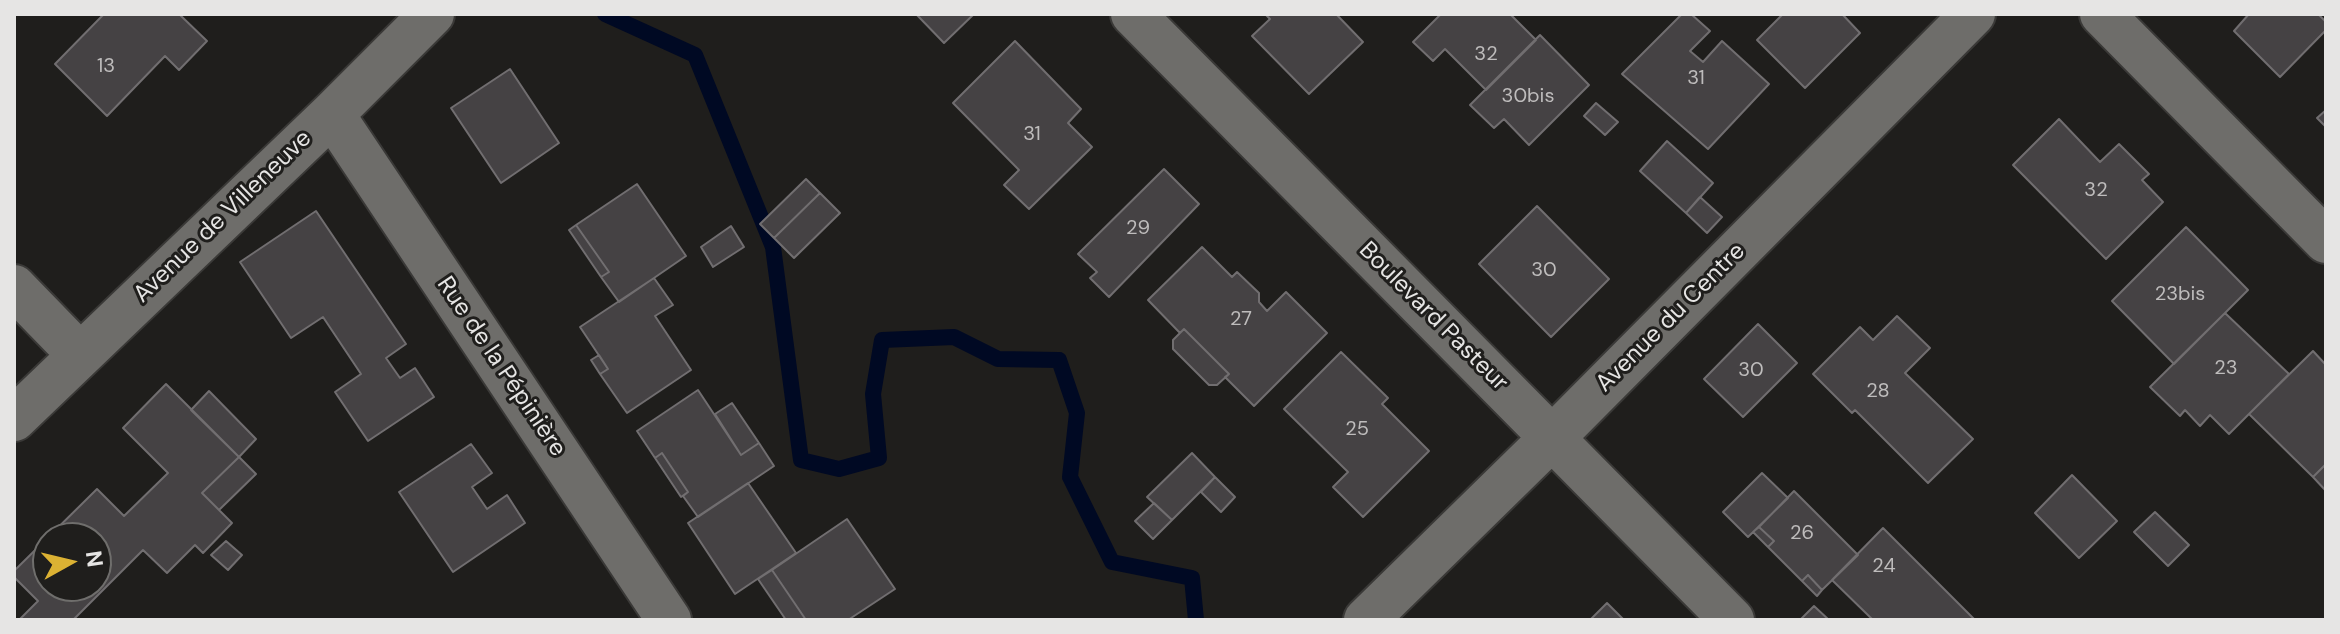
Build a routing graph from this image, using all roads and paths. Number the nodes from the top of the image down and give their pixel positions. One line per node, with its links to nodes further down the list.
1 (432, 14): 5 (street, Avenue de Villeneuve)
2 (1133, 14): 10 (street, Boulevard Pasteur)
3 (1973, 14): 10 (street, Avenue du Centre)
4 (2102, 14): 6 (street)
5 (332, 114): 8 (street, Avenue de Villeneuve); 11 (street, Rue de la Pépinière)
6 (2326, 241)
7 (14, 287): 8 (street)
8 (79, 354): 9 (street, Avenue de Villeneuve)
9 (14, 419)
10 (1552, 437): 12 (street, Avenue du Centre); 13 (street, Boulevard Pasteur)
11 (669, 620)
12 (1366, 620)
13 (1732, 620)

